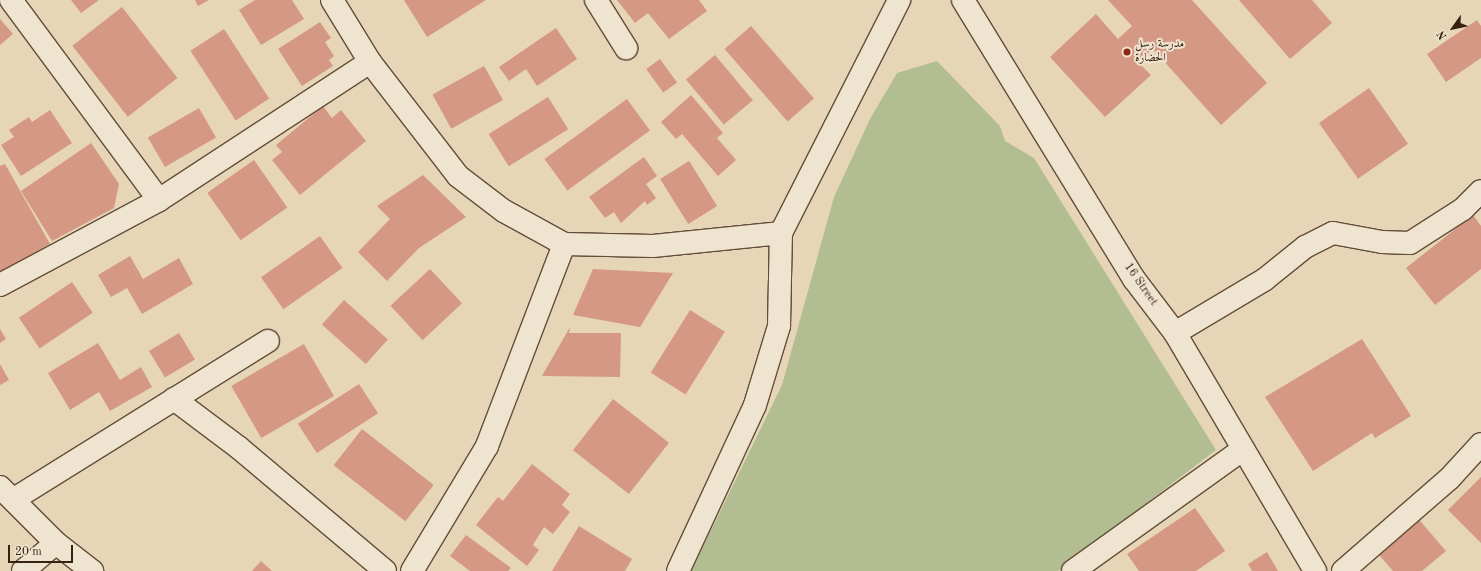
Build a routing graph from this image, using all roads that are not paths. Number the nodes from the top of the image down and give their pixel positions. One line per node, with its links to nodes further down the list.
1 (11, 0): 9 (street)
2 (332, 0): 7 (street)
3 (596, 0): 6 (street)
4 (898, 0): 10 (street)
5 (963, 0): 13 (street, 16 Street)
6 (626, 48)
7 (370, 62): 9 (street); 11 (street)
8 (1481, 192): 13 (street)
9 (159, 200): 12 (street)
10 (781, 233): 11 (street); 24 (street)
11 (564, 244): 23 (street)
12 (0, 285)
13 (1175, 333): 17 (street, 16 Street)
14 (268, 341): 15 (street)
15 (174, 399): 18 (street); 22 (street)
16 (1481, 444): 27 (street)
17 (1242, 450): 25 (street); 26 (street, 16 Street)
18 (7, 493): 19 (street)
19 (56, 543): 20 (street); 21 (street)
20 (23, 571)
21 (92, 571)
22 (385, 571)
23 (412, 571)
24 (678, 571)
25 (1073, 571)
26 (1316, 571)
27 (1343, 571)

